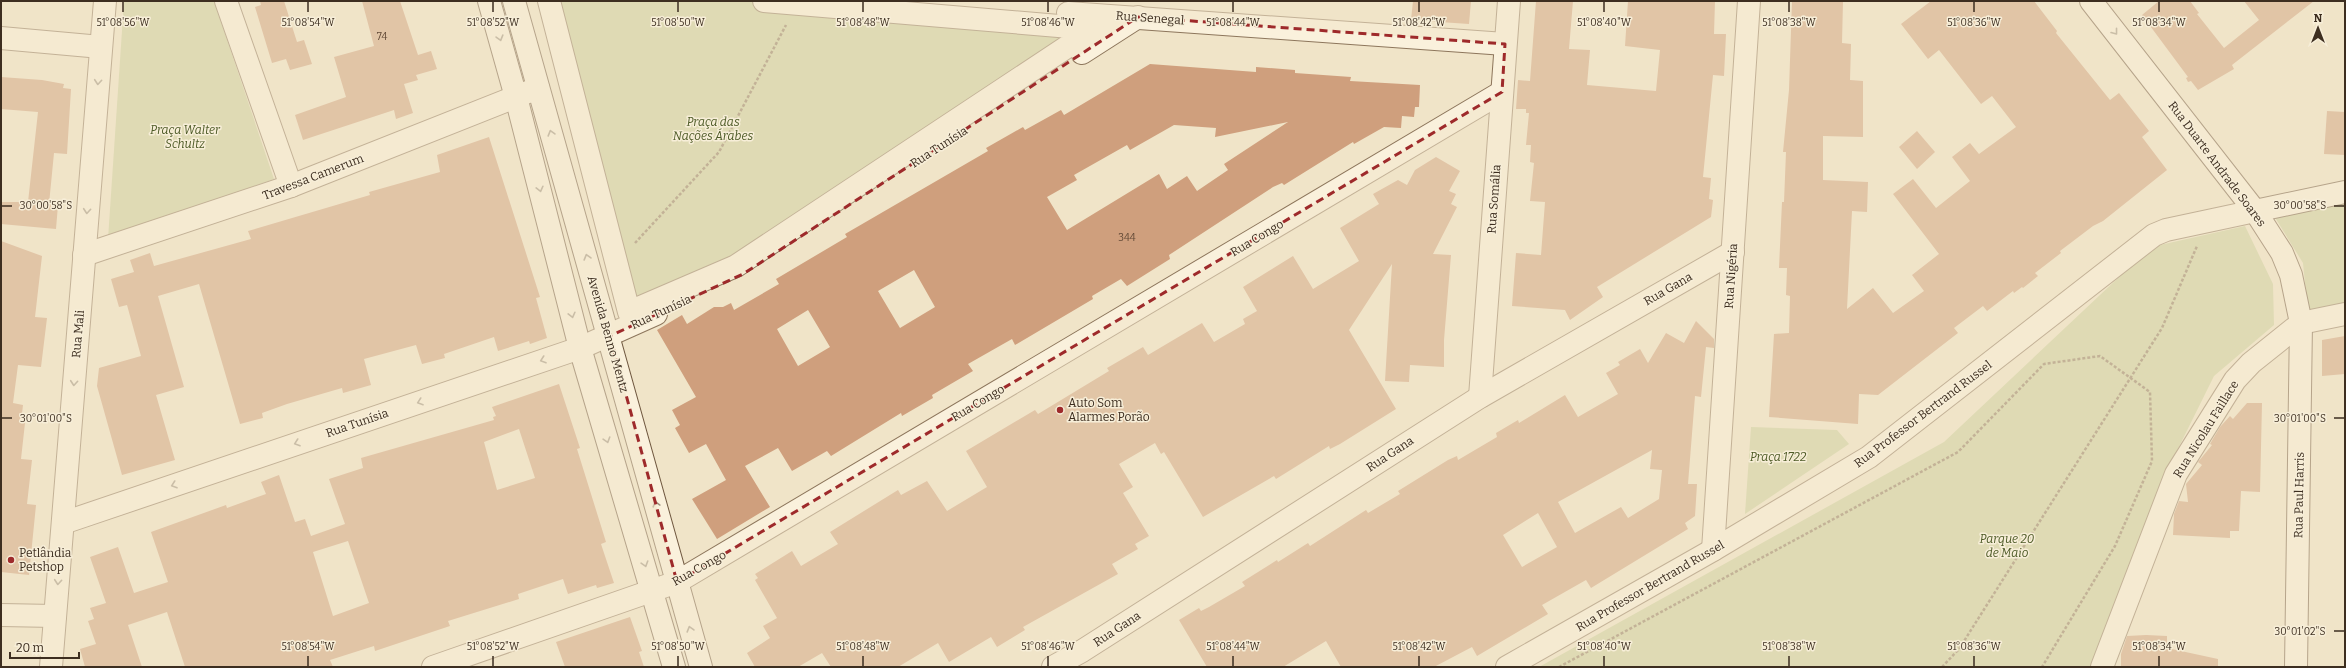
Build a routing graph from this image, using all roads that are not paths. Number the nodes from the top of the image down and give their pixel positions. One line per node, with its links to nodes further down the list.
1 (105, 1): 14 (street, Rua Mali)
2 (226, 1): 18 (street)
3 (489, 1): 17 (street, one-way to 17)
4 (514, 1): 15 (street, Avenida Benno Mentz)
5 (549, 1): 6 (street)
6 (764, 1)
7 (867, 1): 11 (street, Rua Senegal)
8 (1509, 1): 13 (street, Rua Somália)
9 (1749, 1): 21 (street, Rua Nigéria)
10 (2091, 1): 20 (street, Rua Duarte Andrade Soares, one-way to 20)
11 (1138, 17): 13 (street, Rua Senegal); 25 (street, Rua Tunísia)
12 (1, 38): 14 (street)
13 (1505, 44): 16 (street, Rua Somália)
14 (101, 47): 22 (street, Rua Mali, one-way to 22)
15 (538, 88): 17 (street, Travessa Camerum); 25 (street, Avenida Benno Mentz, one-way to 15)
16 (1502, 92): 27 (street, Rua Somália); 30 (street, Rua Congo)
17 (516, 97): 18 (street, Travessa Camerum); 26 (street, one-way to 26)
18 (291, 186): 22 (street, Travessa Camerum)
19 (2345, 192): 20 (street, Rua Professor Bertrand Russel)
20 (2255, 211): 24 (street, Rua Duarte Andrade Soares); 29 (street, Rua Professor Bertrand Russel)
21 (1733, 252): 27 (street, Rua Gana); 29 (street, Rua Nigéria)
22 (84, 255): 28 (street, Rua Mali, one-way to 28)
23 (2345, 314): 24 (street, Rua Nicolau Faillace)
24 (2302, 323): 41 (street, Rua Nicolau Faillace); 42 (street, Rua Paul Harris)
25 (610, 336): 26 (street, Rua Tunísia); 30 (street, Avenida Benno Mentz, one-way to 25)
26 (580, 348): 28 (street, Rua Tunísia, one-way to 28); 31 (street, one-way to 31)
27 (1480, 397): 34 (street, Rua Gana)
28 (62, 523): 33 (street, Rua Mali, one-way to 33)
29 (1713, 550): 40 (street, Rua Professor Bertrand Russel)
30 (677, 582): 31 (street, Rua Congo); 38 (street, Avenida Benno Mentz, one-way to 30)
31 (653, 591): 36 (street, Rua Congo); 37 (street)
32 (1, 615): 33 (street)
33 (55, 616): 35 (street, Rua Mali)
34 (1080, 659): 39 (street, Rua Gana)
35 (51, 667)
36 (433, 667)
37 (674, 667)
38 (701, 667)
39 (1052, 667)
40 (1507, 667)
41 (2102, 667)
42 (2296, 667)

